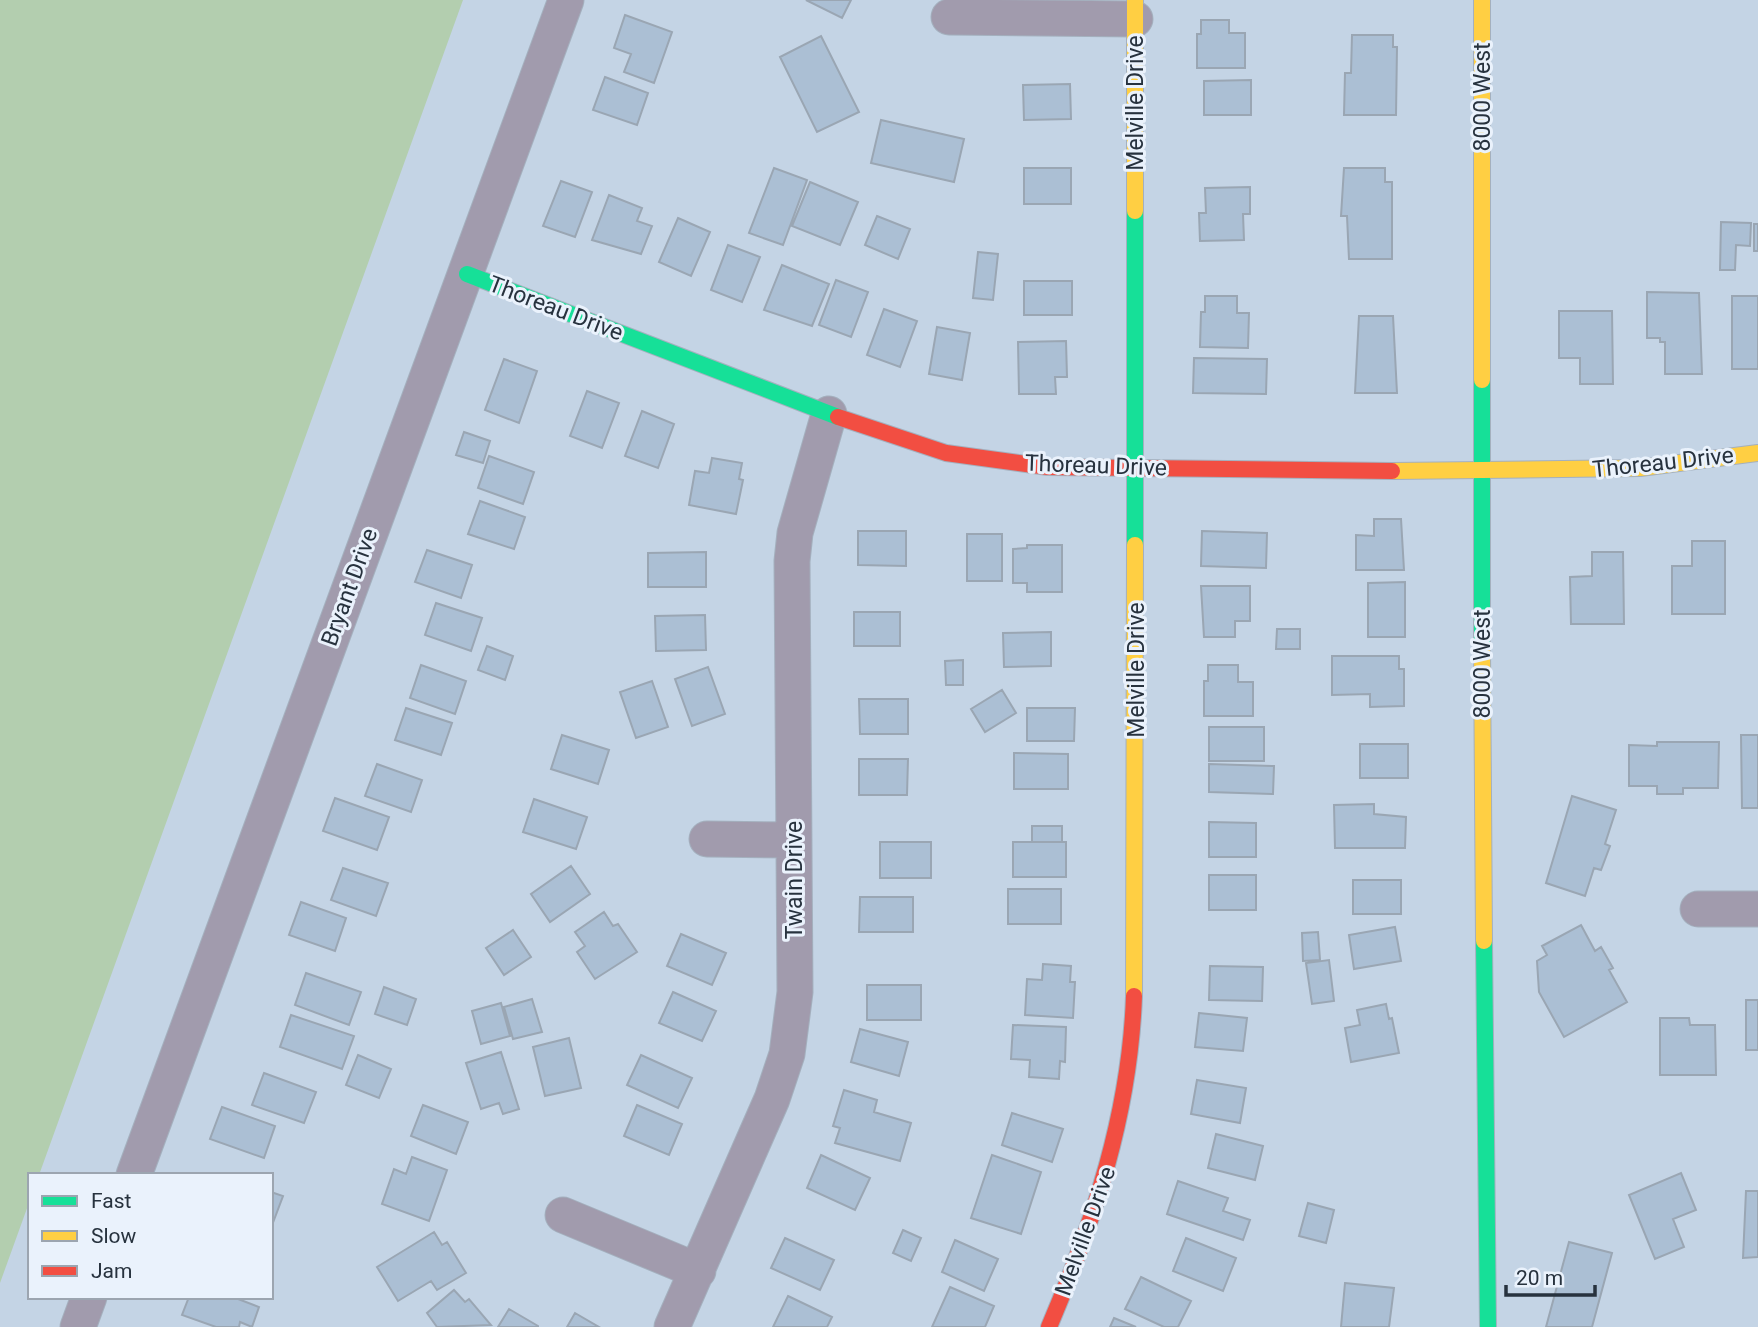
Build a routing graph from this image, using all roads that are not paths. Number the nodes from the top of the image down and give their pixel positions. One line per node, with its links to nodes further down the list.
1 (566, 0): 5 (street, Bryant Drive)
2 (1482, 0): 9 (street, 8000 West)
3 (1135, 10): 4 (street); 8 (street, Melville Drive)
4 (949, 17)
5 (467, 274): 6 (street, Thoreau Drive); 14 (street, Bryant Drive)
6 (829, 414): 8 (street, Thoreau Drive); 11 (street, Twain Drive)
7 (1758, 453): 9 (street, Thoreau Drive)
8 (1136, 467): 9 (street, Thoreau Drive); 20 (street, Melville Drive)
9 (1482, 472): 21 (street, 8000 West)
10 (707, 839): 11 (street)
11 (794, 840): 16 (street, Twain Drive)
12 (1698, 909): 13 (street)
13 (1758, 909)
14 (135, 1173)
15 (563, 1215): 16 (street)
16 (698, 1271): 19 (street, Twain Drive)
17 (88, 1299): 18 (street)
18 (78, 1327)
19 (672, 1327)
20 (1049, 1327)
21 (1489, 1327)

